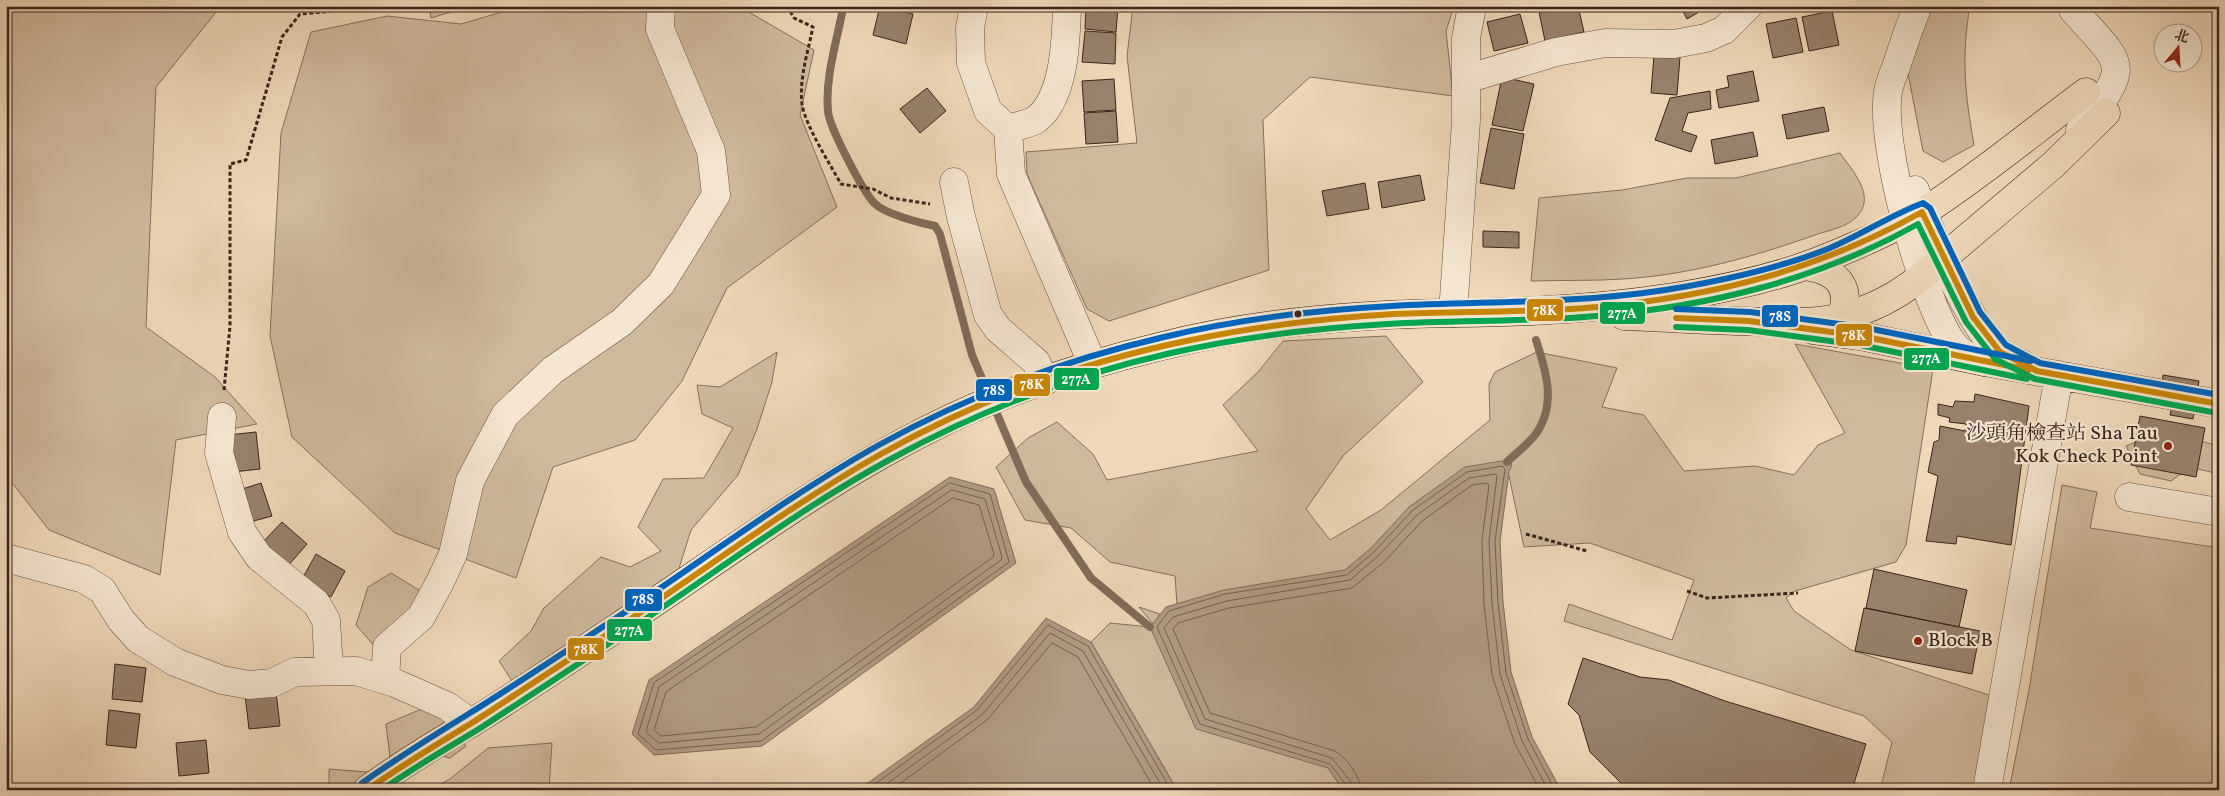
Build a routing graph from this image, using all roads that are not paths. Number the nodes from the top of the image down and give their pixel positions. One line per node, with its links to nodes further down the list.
1 (661, 6): 33 (street)
2 (974, 6): 12 (street)
3 (1067, 6): 12 (street)
4 (1472, 6): 9 (street)
5 (1748, 6): 9 (street)
6 (2077, 6): 8 (street)
7 (1914, 14): 15 (street)
8 (2104, 44): 10 (street); 13 (street)
9 (1466, 79): 20 (street)
10 (2086, 92): 15 (main road)
11 (2106, 114): 13 (main road)
12 (1008, 128): 24 (street)
13 (2053, 164): 16 (main road)
14 (954, 182): 26 (street)
15 (1914, 217): 16 (street); 17 (main road); 18 (street)
16 (1943, 258): 18 (main road); 25 (street)
17 (1805, 266): 19 (main road); 21 (main road)
18 (1922, 276): 21 (main road); 23 (street)
19 (1535, 311): 20 (main road); 22 (main road)
20 (1453, 313): 24 (main road)
21 (1841, 318): 22 (main road)
22 (1750, 321): 23 (main road)
23 (1985, 362): 25 (street)
24 (1093, 365): 26 (main road)
25 (2048, 373): 27 (street); 36 (street)
26 (1045, 381): 34 (main road)
27 (2219, 404)
28 (222, 417): 32 (street)
29 (2129, 497): 30 (street)
30 (2219, 512)
31 (6, 558): 32 (street)
32 (329, 670): 33 (street)
33 (385, 680): 34 (street)
34 (471, 723): 35 (main road)
35 (367, 790)
36 (1987, 790)

